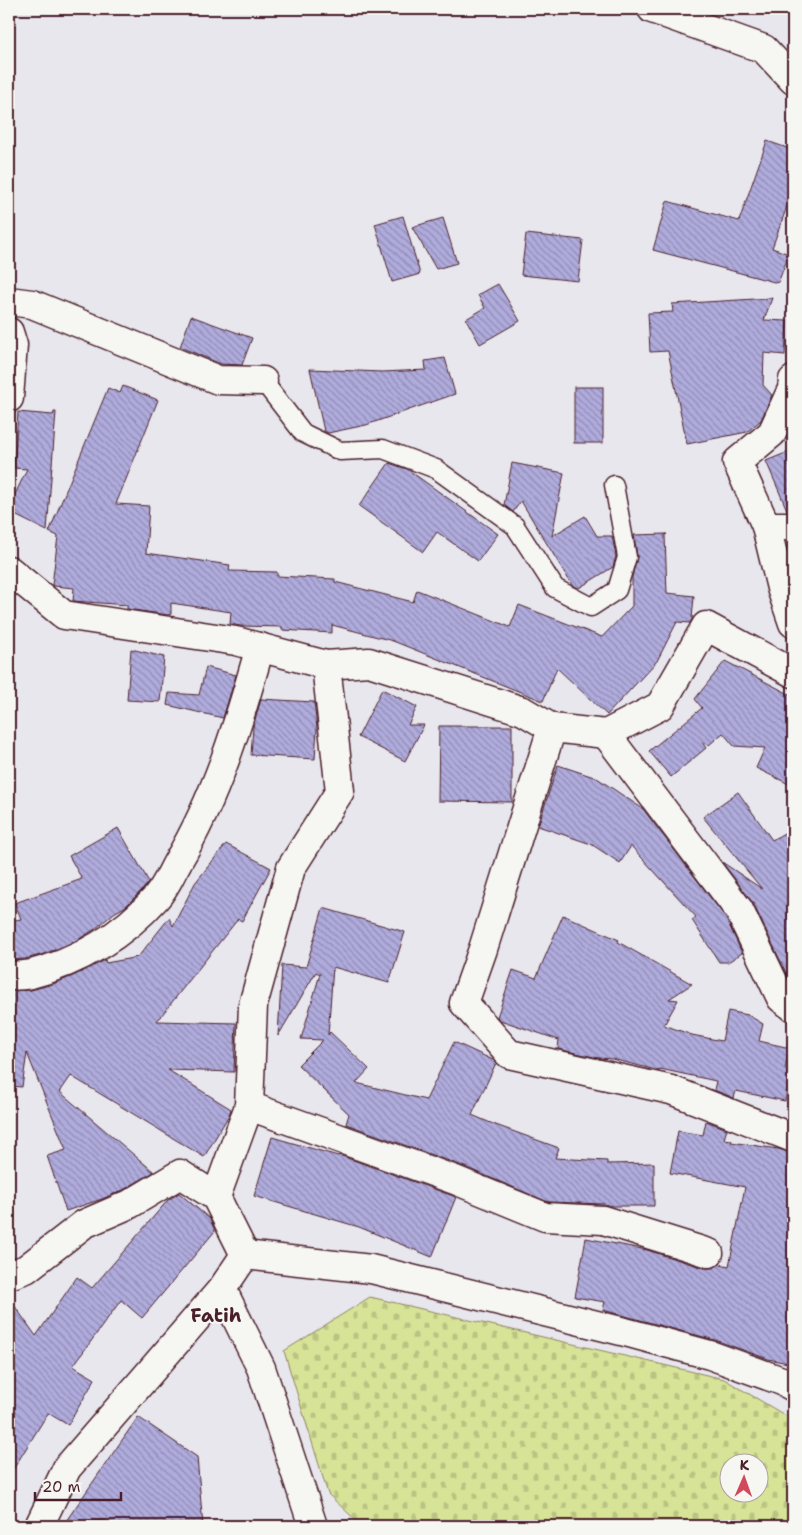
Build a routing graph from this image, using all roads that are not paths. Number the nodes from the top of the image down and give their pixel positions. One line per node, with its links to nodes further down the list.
1 (652, 9): 2 (street)
2 (793, 80)
3 (9, 301): 6 (street)
4 (9, 332): 7 (street)
5 (793, 380): 9 (street)
6 (263, 381): 8 (lane)
7 (9, 398)
8 (614, 484)
9 (766, 526): 10 (street); 12 (street)
10 (793, 526)
11 (9, 570): 14 (street)
12 (787, 590): 13 (street)
13 (793, 623)
14 (260, 648): 15 (street); 19 (street)
15 (326, 665): 17 (street); 21 (street)
16 (793, 673): 18 (street)
17 (552, 728): 18 (street); 22 (street)
18 (606, 734): 20 (street)
19 (9, 976)
20 (793, 1007)
21 (249, 1106): 23 (street); 24 (street)
22 (793, 1138)
23 (216, 1197): 25 (street); 26 (street)
24 (709, 1253)
25 (244, 1255): 27 (street); 28 (street)
26 (9, 1275)
27 (222, 1289): 29 (street); 30 (street)
28 (793, 1387)
29 (39, 1526)
30 (313, 1526)

